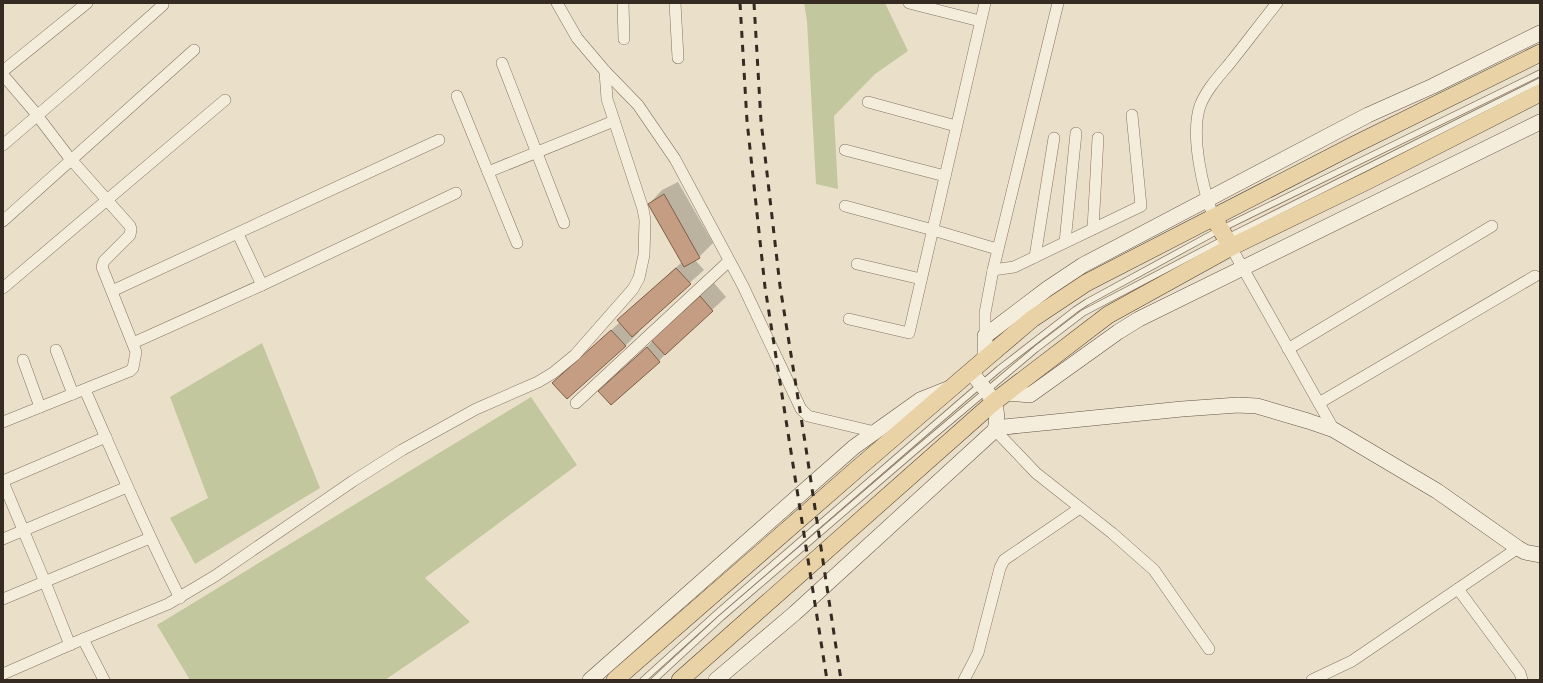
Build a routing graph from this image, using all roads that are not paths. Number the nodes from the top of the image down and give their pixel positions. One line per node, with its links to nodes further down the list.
1 (87, 3): 17 (street)
2 (557, 3): 18 (street)
3 (623, 3): 12 (street)
4 (676, 3): 15 (street)
5 (909, 3): 10 (street)
6 (984, 3): 10 (street)
7 (1058, 3): 54 (street)
8 (1277, 3): 43 (street)
9 (163, 5): 26 (street)
10 (980, 21): 30 (street)
11 (1540, 33): 43 (street)
12 (624, 39)
13 (194, 50): 38 (street)
14 (1540, 53): 50 (main road)
15 (678, 58)
16 (502, 63): 37 (street)
17 (3, 71)
18 (605, 71): 28 (street); 56 (street)
19 (1540, 73): 50 (lane)
20 (3, 75): 26 (street)
21 (1540, 81): 50 (lane)
22 (1540, 93): 50 (main road)
23 (457, 96): 39 (street)
24 (225, 100): 42 (street)
25 (868, 102): 30 (street)
26 (37, 115): 35 (street); 38 (street)
27 (1132, 115): 48 (street)
28 (614, 121): 37 (street); 94 (street)
29 (1540, 122): 58 (street)
30 (956, 126): 40 (street)
31 (1076, 133): 52 (street)
32 (1054, 138): 55 (street)
33 (1098, 138): 48 (street)
34 (439, 140): 51 (street)
35 (3, 145)
36 (845, 150): 40 (street)
37 (536, 153): 39 (street); 46 (street)
38 (72, 160): 42 (street); 45 (street)
39 (488, 172): 53 (street)
40 (945, 176): 49 (street)
41 (456, 194): 62 (street)
42 (108, 200): 63 (street); 64 (street)
43 (1207, 200): 50 (street); 66 (street)
44 (845, 206): 49 (street)
45 (3, 221)
46 (564, 222)
47 (1492, 226): 68 (street)
48 (1093, 229): 52 (street)
49 (933, 230): 54 (street); 61 (street)
50 (1223, 233): 58 (street); 70 (main road); 73 (main road); 73 (lane)
51 (238, 234): 62 (street); 64 (street)
52 (1065, 242): 55 (street)
53 (517, 243)
54 (997, 249): 59 (street)
55 (1035, 257): 59 (street)
56 (729, 261): 77 (street); 82 (street)
57 (857, 264): 61 (street)
58 (1243, 268): 68 (street); 73 (street)
59 (993, 270): 66 (street)
60 (1535, 276): 76 (street)
61 (921, 279): 65 (street)
62 (262, 285): 67 (street)
63 (3, 288)
64 (112, 291): 67 (street)
65 (849, 319)
66 (985, 336): 70 (street)
67 (133, 343): 74 (street)
68 (1288, 348): 76 (street)
69 (56, 350): 75 (street)
70 (985, 359): 73 (main road)
71 (23, 360): 78 (street)
72 (954, 386): 73 (main road); 82 (street); 102 (main road)
73 (988, 389): 80 (street); 103 (lane); 104 (lane); 105 (main road)
74 (85, 390): 75 (street); 83 (street)
75 (73, 394): 78 (street)
76 (1319, 403): 81 (street)
77 (576, 404)
78 (40, 407): 79 (street)
79 (3, 422)
80 (995, 430): 81 (street); 86 (street); 106 (street)
81 (1334, 430): 90 (street)
82 (875, 432): 101 (street)
83 (106, 437): 84 (street); 85 (street)
84 (3, 481): 87 (street)
85 (127, 487): 87 (street); 88 (street)
86 (1080, 508): 98 (street); 107 (street)
87 (24, 531): 89 (street); 92 (street)
88 (150, 538): 92 (street); 94 (street)
89 (3, 539)
90 (1518, 548): 91 (street); 93 (street)
91 (1540, 554)
92 (45, 582): 95 (street); 97 (street)
93 (1458, 589): 108 (street); 109 (street)
94 (180, 598): 96 (street)
95 (3, 599)
96 (82, 639): 97 (street); 100 (street)
97 (70, 645): 99 (street)
98 (1209, 649)
99 (3, 674)
100 (104, 680)
101 (590, 680)
102 (615, 680)
103 (643, 680)
104 (654, 680)
105 (680, 680)
106 (716, 680)
107 (964, 680)
108 (1312, 680)
109 (1522, 680)

